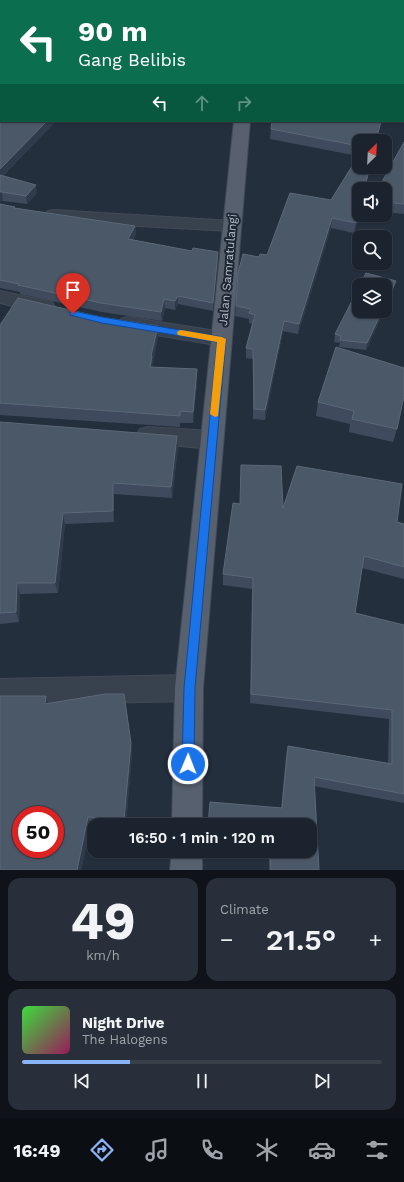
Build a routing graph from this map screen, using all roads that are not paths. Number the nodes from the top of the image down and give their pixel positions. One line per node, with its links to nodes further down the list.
1 (242, 122): 3 (main road, Jalan Samratulangi)
2 (37, 213): 3 (street)
3 (232, 226): 7 (main road, Jalan Samratulangi)
4 (0, 297): 5 (street)
5 (66, 312)
6 (109, 321): 7 (street)
7 (222, 339): 9 (main road, Jalan Samratulangi)
8 (125, 433): 9 (street)
9 (212, 440): 10 (main road, Jalan Samratulangi)
10 (189, 688): 11 (street); 12 (main road, Jalan Samratulangi)
11 (0, 692)
12 (187, 818)
13 (187, 858): 14 (main road)
14 (186, 870)

